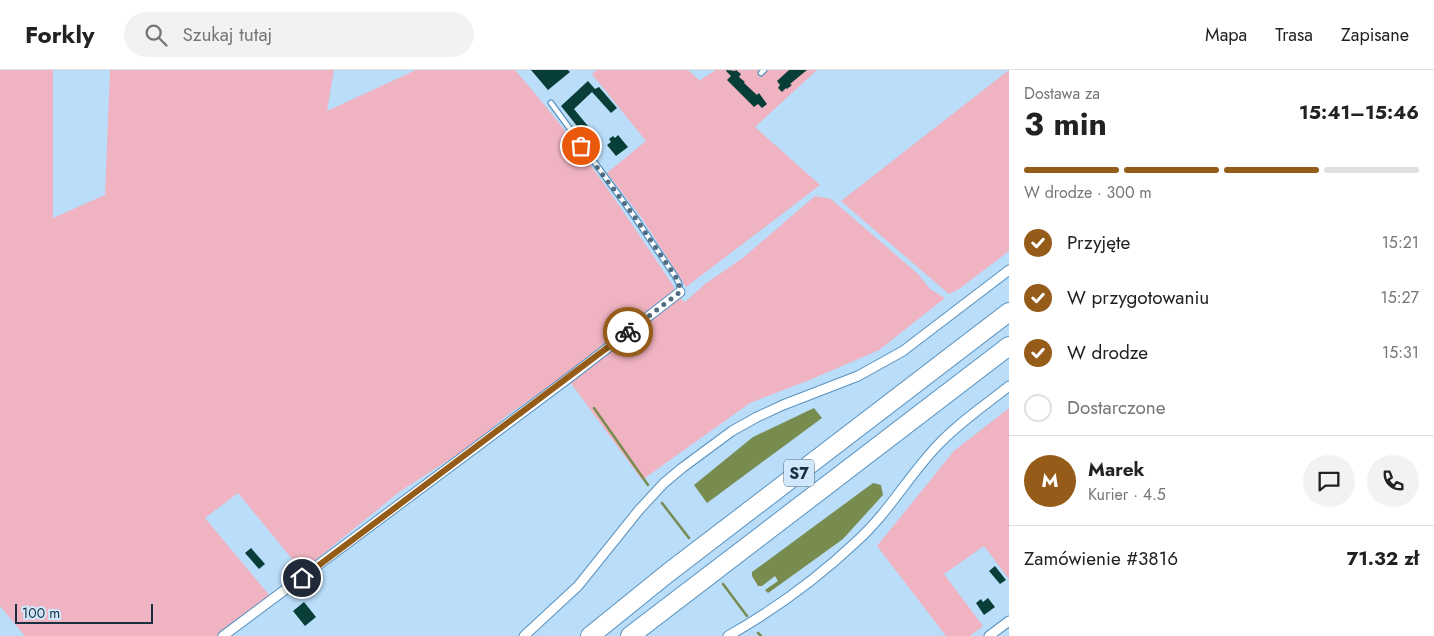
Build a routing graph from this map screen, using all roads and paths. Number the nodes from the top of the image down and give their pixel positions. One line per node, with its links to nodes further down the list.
1 (552, 103): 3 (lane)
2 (1009, 270): 9 (street)
3 (680, 292): 8 (street)
4 (1009, 312): 10 (highway, S7)
5 (1009, 346): 11 (highway, S7)
6 (1009, 386): 12 (street)
7 (1009, 621): 13 (street)
8 (224, 636)
9 (524, 636)
10 (590, 636)
11 (630, 636)
12 (728, 636)
13 (989, 636)

